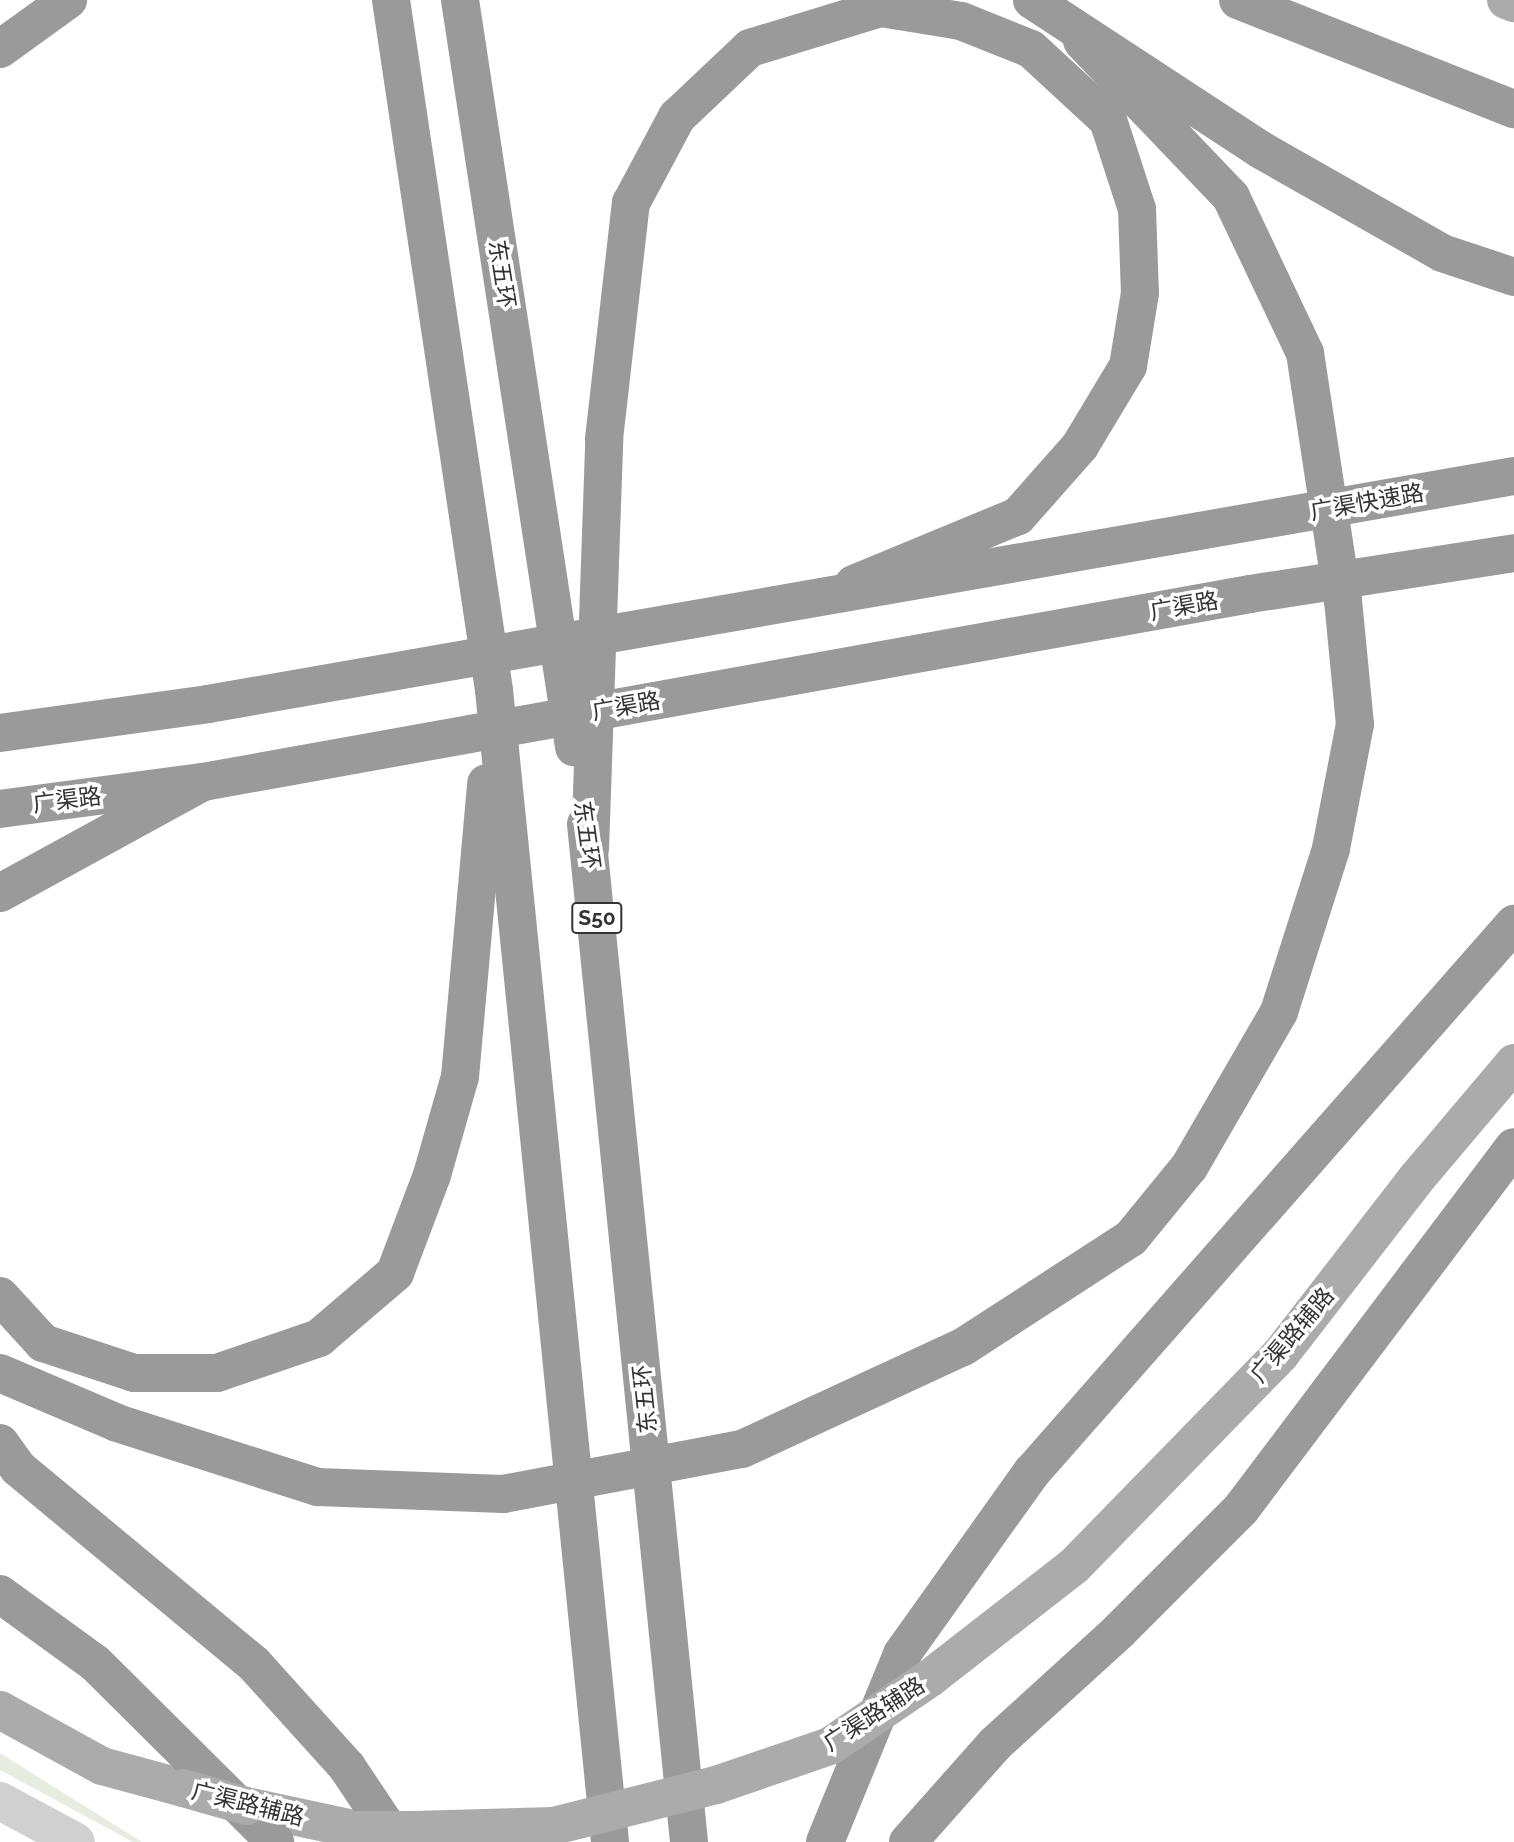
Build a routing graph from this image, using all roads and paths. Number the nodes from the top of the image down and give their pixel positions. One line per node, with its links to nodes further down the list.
1 (68, 0): 9 (highway)
2 (391, 0): 15 (highway)
3 (460, 0): 19 (highway, 东五环 / S50)
4 (1032, 0): 11 (highway, bridge)
5 (1042, 0): 25 (highway, bridge)
6 (1238, 0): 10 (highway)
7 (1506, 0): 8 (main road)
8 (1514, 3)
9 (0, 48)
10 (1514, 109)
11 (1514, 277)
12 (1514, 476): 14 (highway, 广渠快速路, bridge)
13 (1514, 554): 17 (highway, 广渠路, bridge)
14 (822, 597): 16 (highway, bridge); 19 (highway, bridge)
15 (494, 690): 24 (highway); 33 (highway)
16 (0, 733)
17 (203, 782): 18 (highway, 广渠路, bridge); 20 (highway)
18 (0, 809)
19 (590, 849): 34 (highway, 东五环 / S50)
20 (0, 892)
21 (1514, 924): 35 (highway)
22 (1514, 1063): 28 (main road, 广渠路辅路, bridge)
23 (1514, 1147): 36 (highway)
24 (0, 1296)
25 (0, 1373)
26 (0, 1443): 32 (highway)
27 (0, 1594): 31 (highway)
28 (0, 1710)
29 (0, 1801): 30 (street)
30 (76, 1842)
31 (275, 1842)
32 (397, 1842)
33 (610, 1842)
34 (689, 1842)
35 (824, 1842)
36 (908, 1842)

